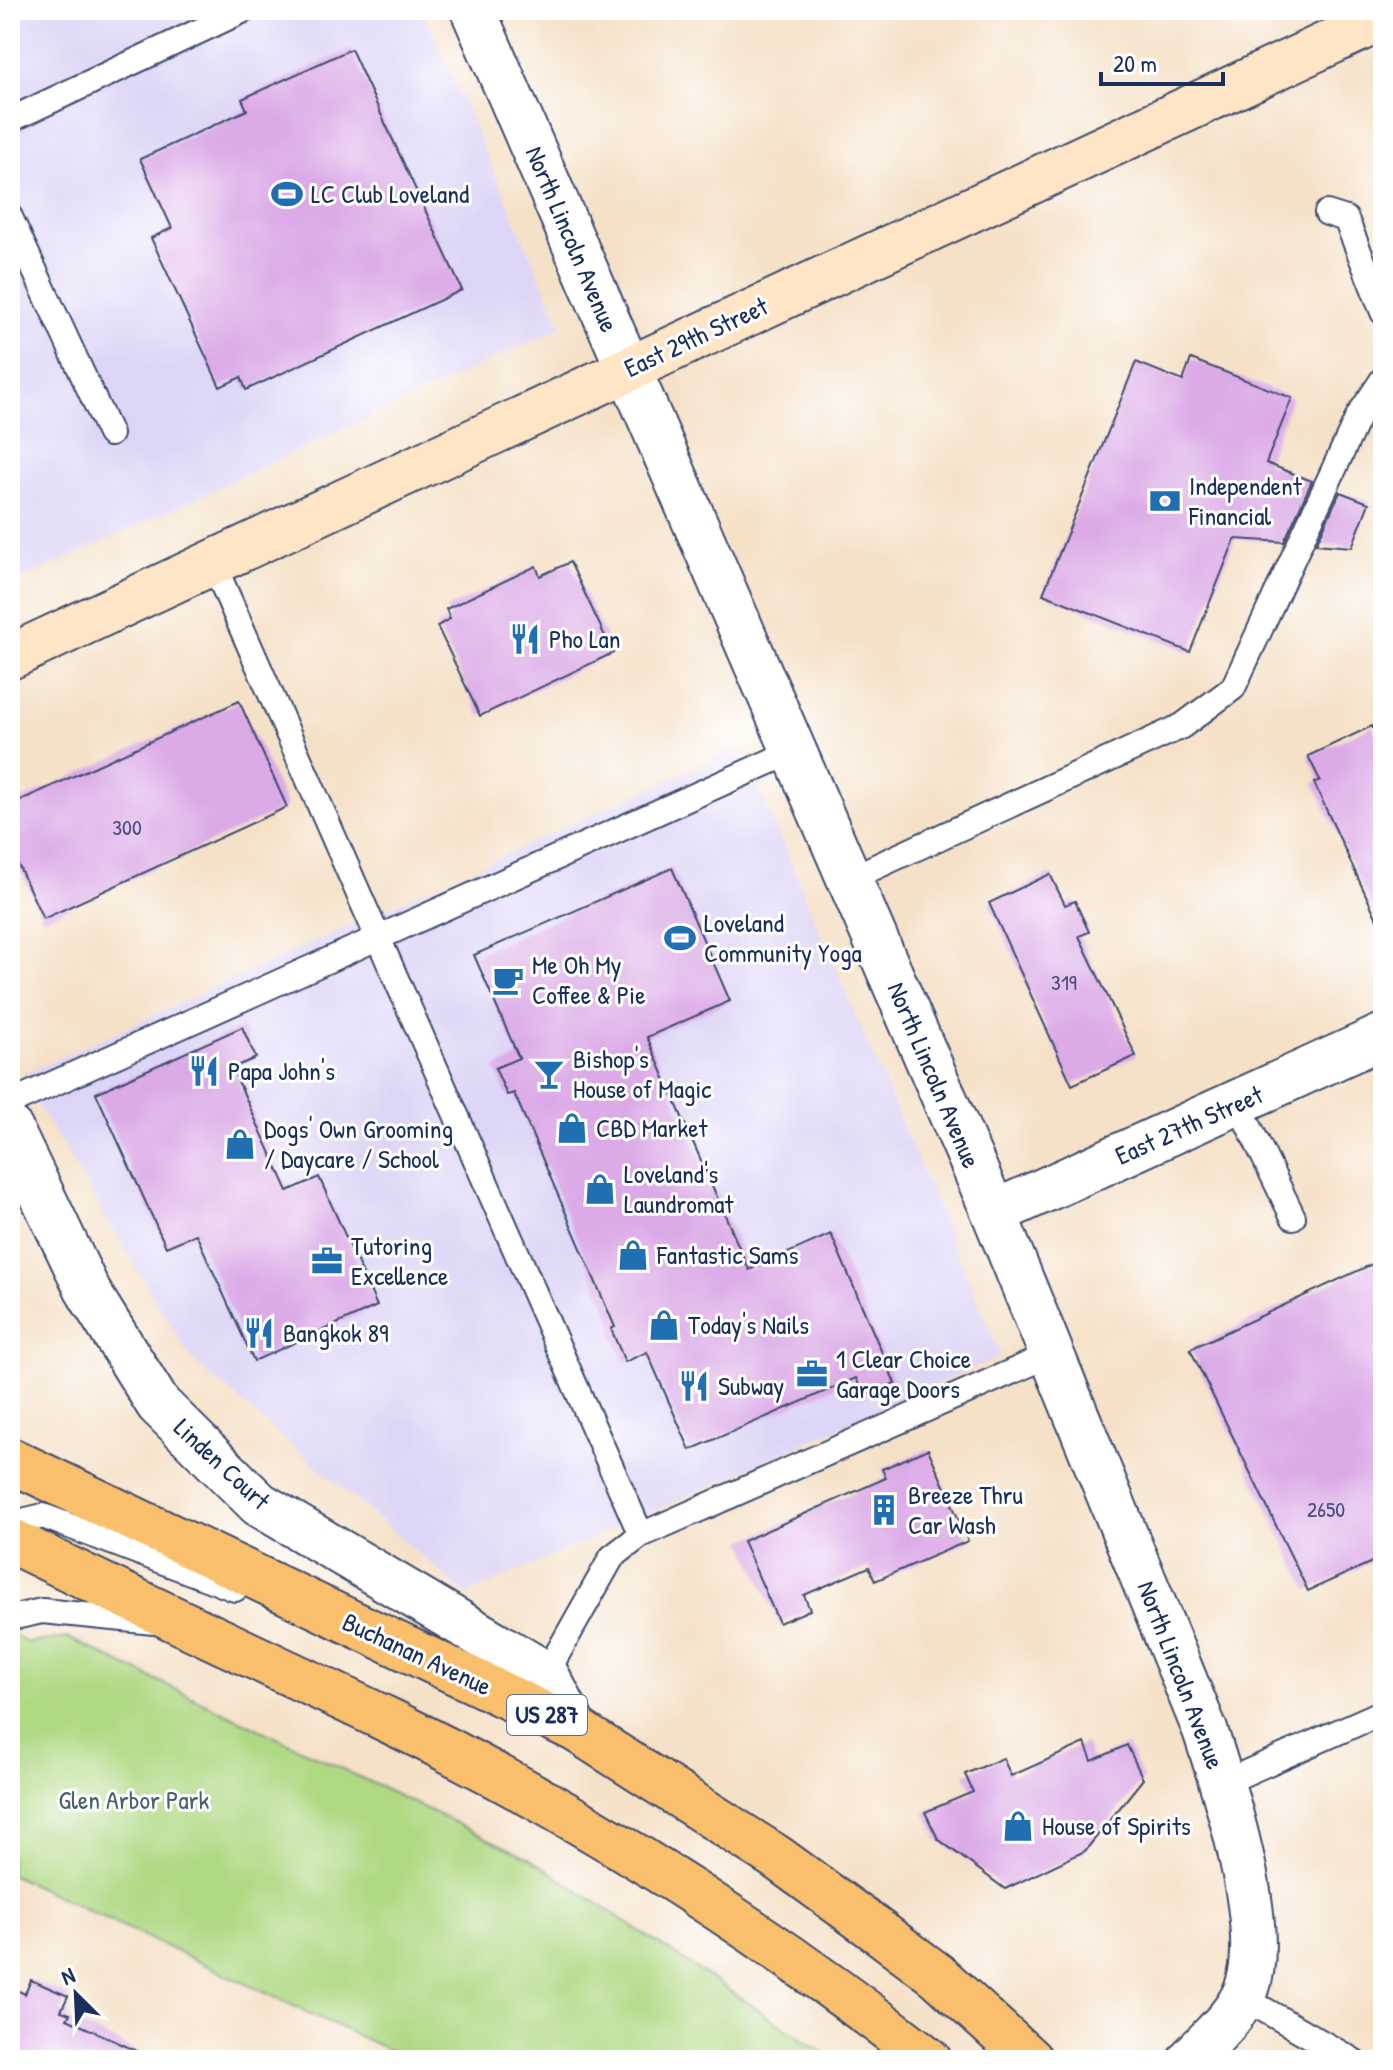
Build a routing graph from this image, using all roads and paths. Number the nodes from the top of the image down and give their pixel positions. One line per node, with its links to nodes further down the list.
1 (244, 10): 4 (lane)
2 (473, 10): 8 (street, North Lincoln Avenue)
3 (1383, 18): 8 (main road, East 29th Street)
4 (10, 120)
5 (1327, 213): 7 (lane)
6 (10, 217): 10 (lane)
7 (1383, 312)
8 (628, 369): 11 (main road, East 29th Street); 13 (street, North Lincoln Avenue)
9 (1383, 379): 14 (lane)
10 (110, 434)
11 (213, 563): 12 (main road, East 29th Street); 15 (lane)
12 (10, 657)
13 (794, 751): 14 (street, North Lincoln Avenue); 15 (lane)
14 (849, 879): 20 (street, North Lincoln Avenue)
15 (378, 938): 17 (lane); 25 (lane)
16 (1383, 1036): 18 (street, East 27th Street)
17 (10, 1103)
18 (1238, 1103): 20 (street, East 27th Street); 21 (lane)
19 (10, 1128): 30 (street, Linden Court)
20 (994, 1213): 22 (street, North Lincoln Avenue)
21 (1293, 1217)
22 (1052, 1354): 25 (lane); 33 (street, North Lincoln Avenue)
23 (10, 1460): 29 (highway, Buchanan Avenue / US 287)
24 (10, 1524): 29 (lane)
25 (641, 1535): 30 (lane)
26 (10, 1540): 28 (highway)
27 (10, 1618): 28 (lane)
28 (179, 1624): 35 (highway)
29 (458, 1672): 32 (highway, Buchanan Avenue / US 287)
30 (546, 1674): 32 (street)
31 (1383, 1712): 33 (lane)
32 (575, 1729): 36 (highway, Buchanan Avenue / US 287)
33 (1223, 1783): 34 (street, North Lincoln Avenue)
34 (1242, 1997): 37 (street, North Lincoln Avenue); 38 (lane)
35 (929, 2060)
36 (1030, 2060)
37 (1190, 2060)
38 (1352, 2060)

